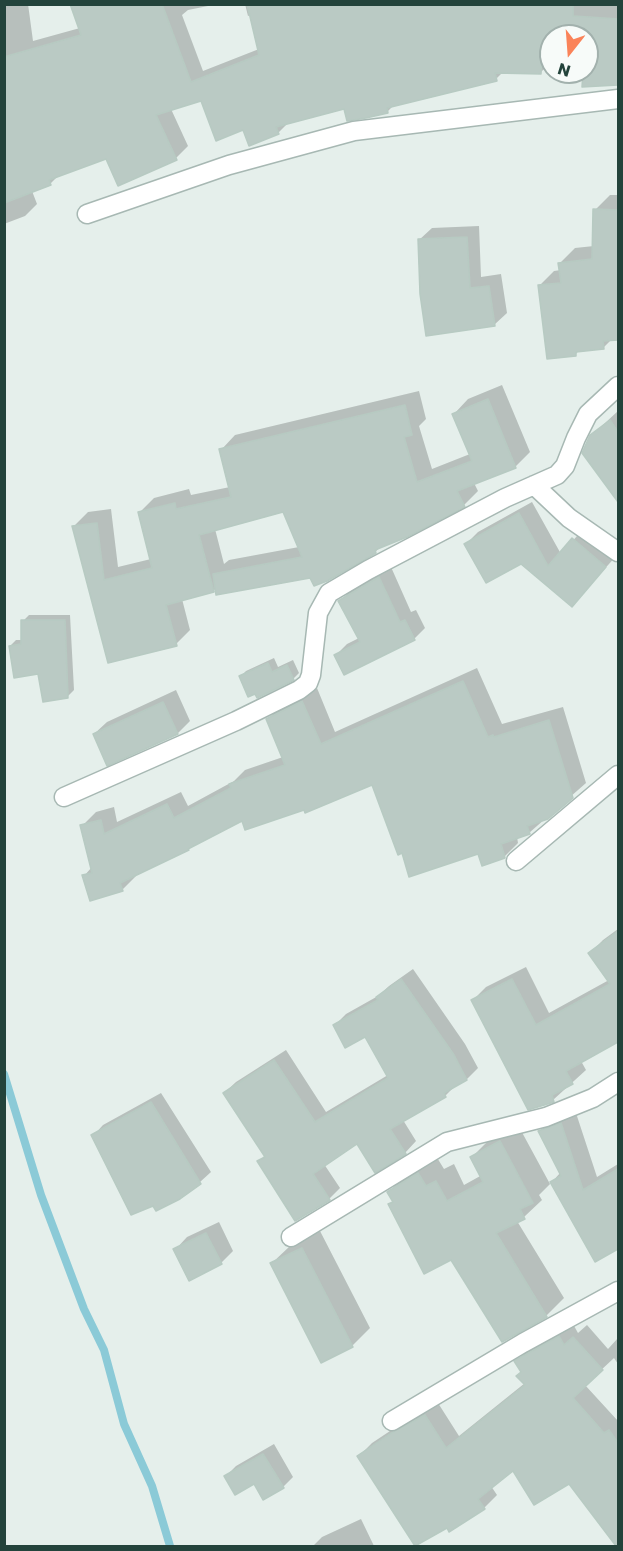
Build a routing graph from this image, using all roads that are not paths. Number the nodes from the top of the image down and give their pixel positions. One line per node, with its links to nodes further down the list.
1 (618, 99): 2 (street)
2 (87, 214)
3 (618, 386): 4 (street)
4 (534, 485): 5 (street); 7 (street)
5 (618, 552)
6 (618, 776): 8 (street)
7 (64, 797)
8 (516, 861)
9 (618, 1082): 10 (street)
10 (291, 1237)
11 (618, 1291): 12 (street)
12 (392, 1421)

